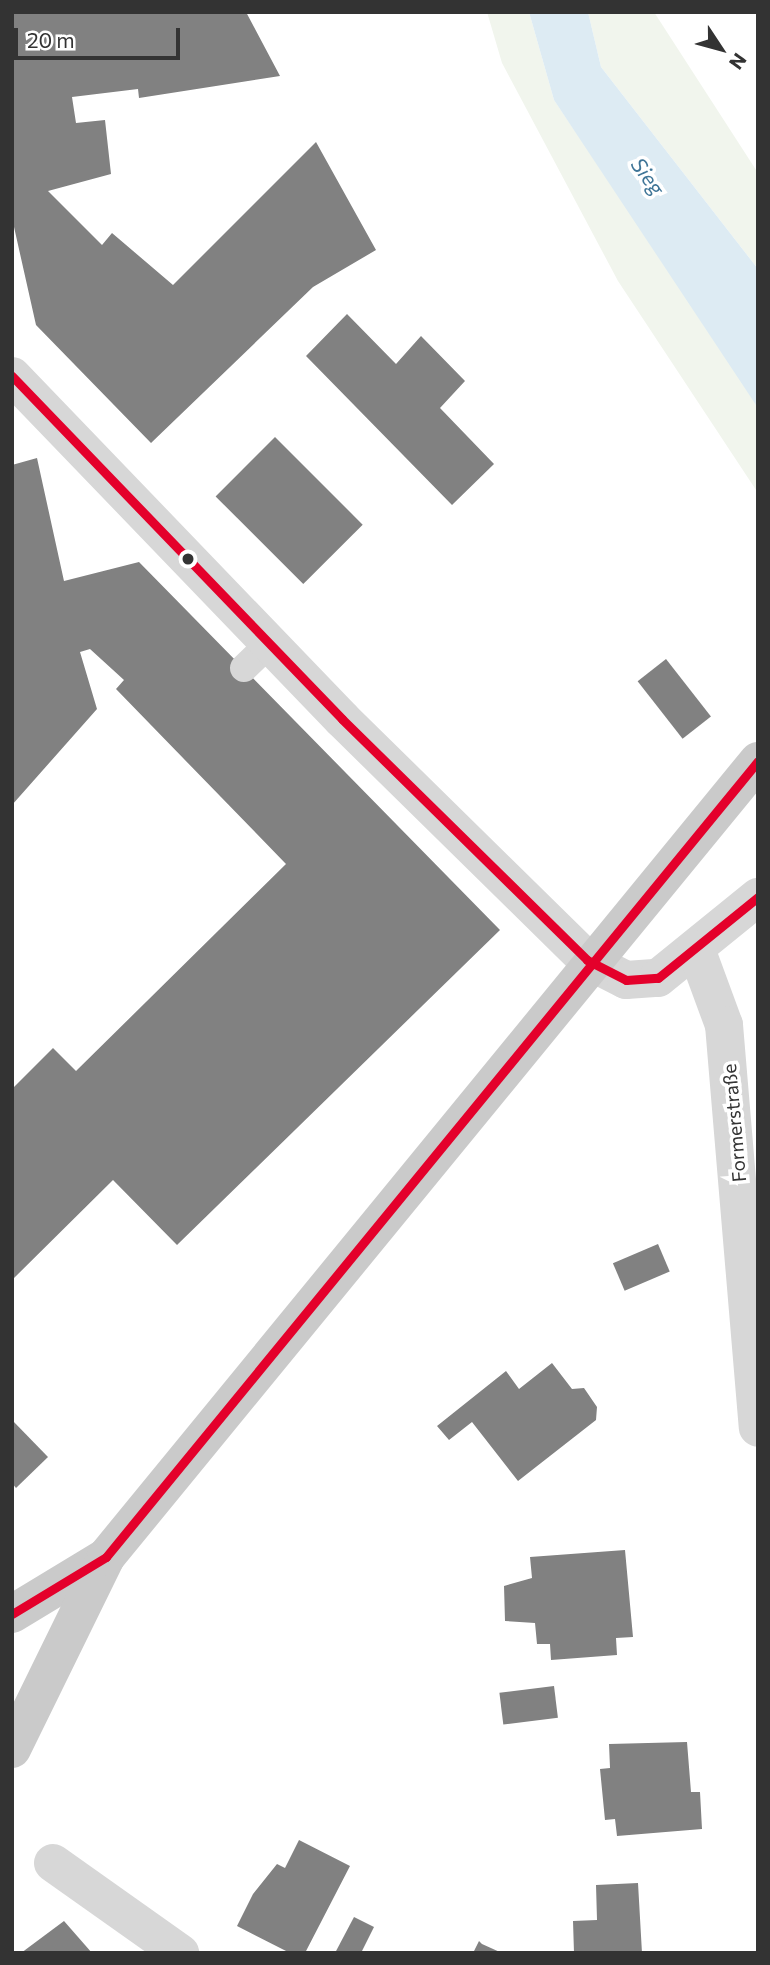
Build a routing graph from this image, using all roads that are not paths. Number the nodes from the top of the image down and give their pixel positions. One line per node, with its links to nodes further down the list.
1 (12, 376): 2 (street)
2 (271, 642): 3 (lane); 6 (street)
3 (244, 668)
4 (758, 761): 8 (main road)
5 (758, 897): 6 (street)
6 (696, 949): 7 (street, Formerstraße)
7 (758, 1428)
8 (106, 1557): 9 (main road); 10 (main road)
9 (12, 1615)
10 (21, 1717): 11 (main road)
11 (12, 1749)
12 (53, 1863): 13 (street)
13 (174, 1951)

